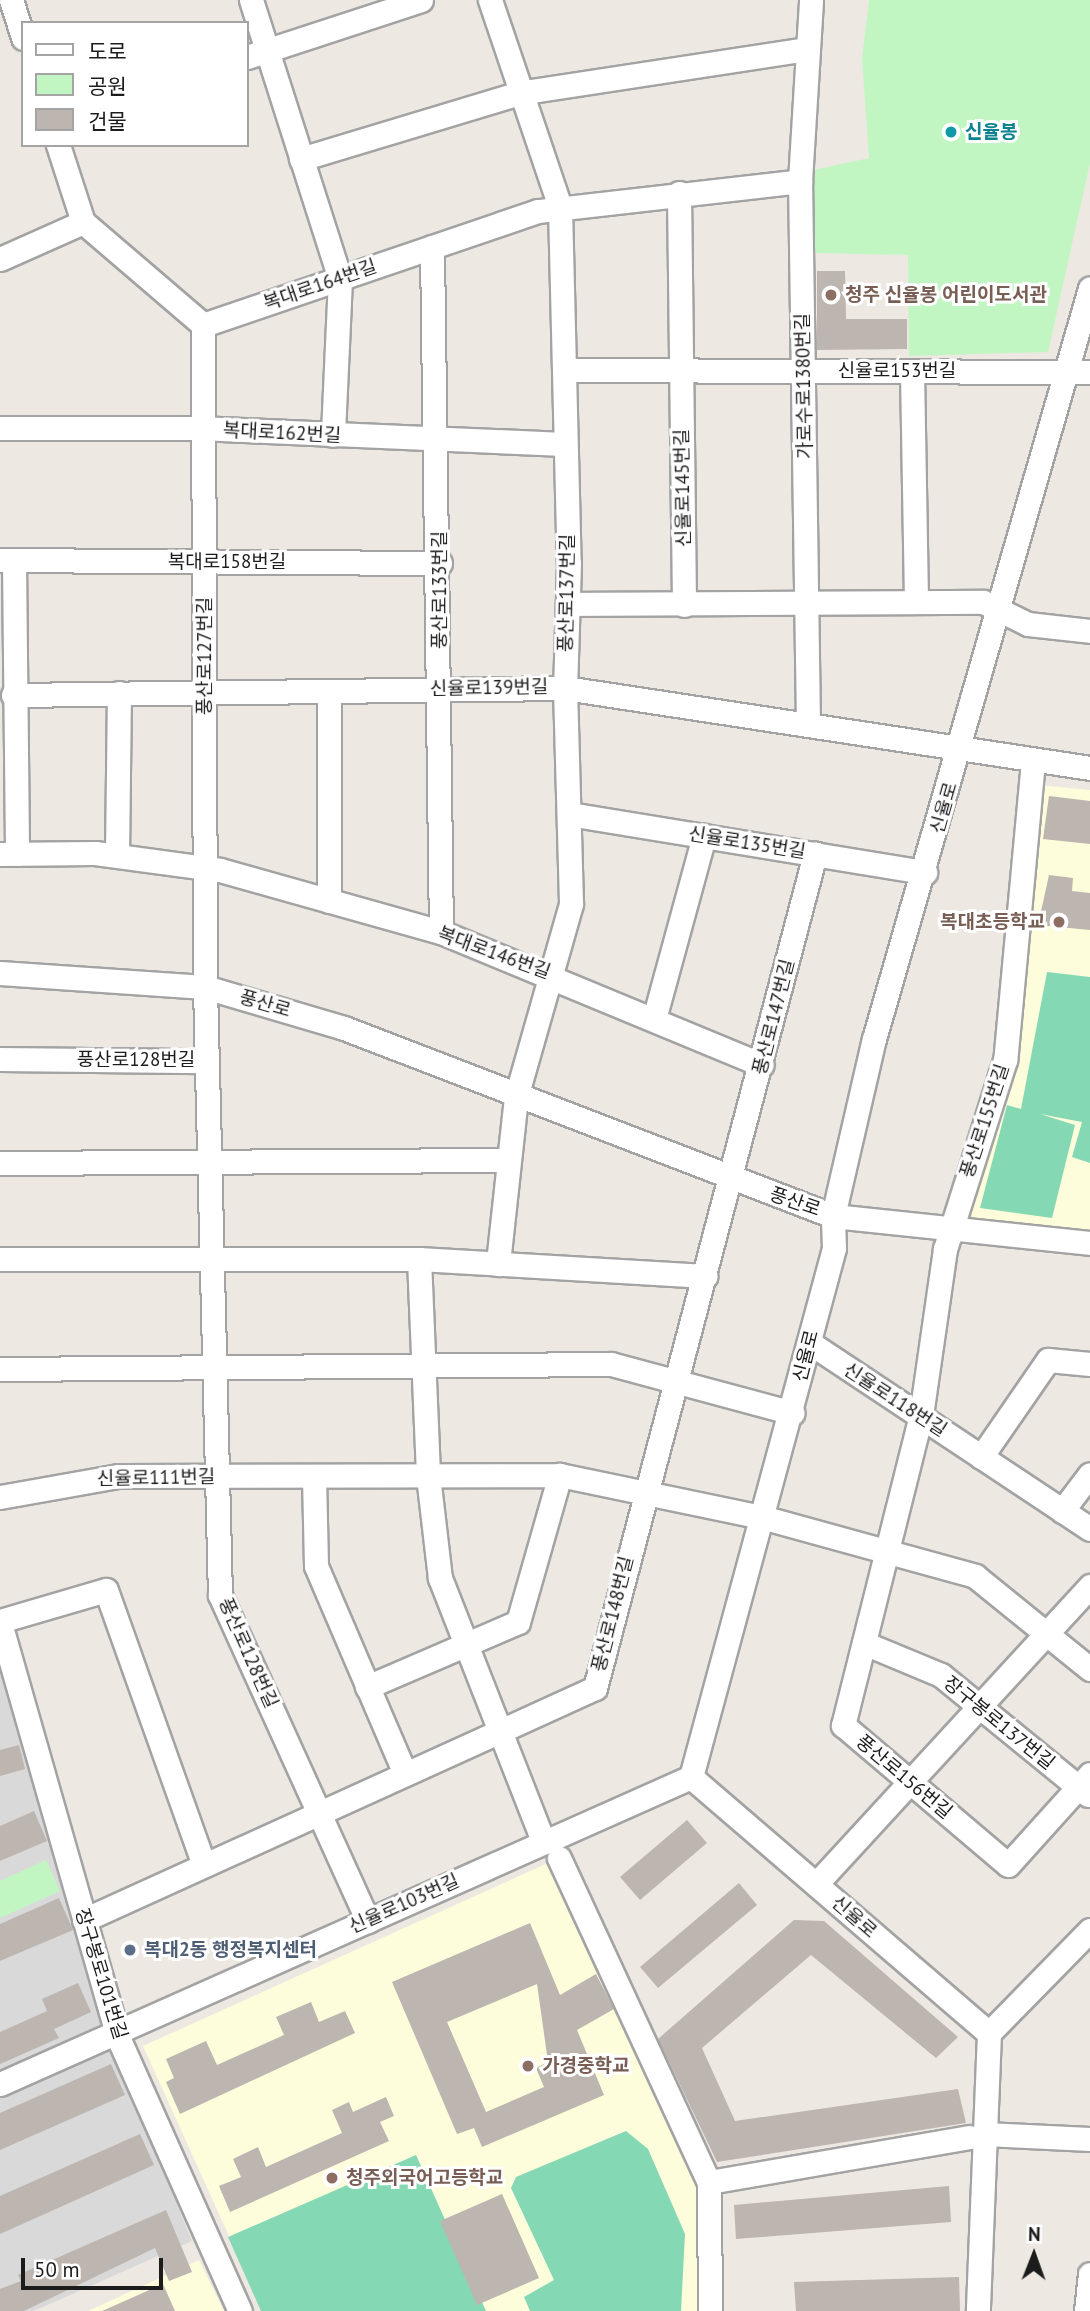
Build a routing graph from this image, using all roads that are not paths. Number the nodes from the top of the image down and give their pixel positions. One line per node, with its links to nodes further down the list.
1 (11, 0): 6 (street)
2 (251, 0): 8 (street)
3 (421, 0): 8 (street)
4 (490, 0): 9 (street, 풍산로137번길)
5 (811, 0): 7 (street, 가로수로1380번길)
6 (21, 32)
7 (808, 49): 9 (street); 12 (street, 가로수로1380번길)
8 (257, 54): 11 (street)
9 (519, 93): 11 (street); 14 (street, 풍산로137번길)
10 (59, 147): 15 (street)
11 (301, 159): 18 (street)
12 (800, 181): 13 (street, 복대로164번길); 23 (street, 가로수로1380번길)
13 (679, 193): 14 (street, 복대로164번길); 22 (street)
14 (559, 206): 16 (street, 복대로164번길); 21 (street, 풍산로137번길)
15 (83, 222): 17 (street); 20 (street)
16 (432, 247): 18 (street, 복대로164번길); 29 (street, 풍산로133번길)
17 (0, 259)
18 (340, 279): 20 (street, 복대로164번길); 28 (street)
19 (1090, 288): 25 (street, 신율로)
20 (203, 325): 27 (street, 풍산로127번길)
21 (566, 370): 22 (street, 신율로153번길); 30 (street, 풍산로137번길)
22 (681, 370): 23 (street, 신율로153번길); 36 (street, 신율로145번길)
23 (803, 371): 24 (street, 신율로153번길); 37 (street, 가로수로1380번길)
24 (912, 371): 25 (street, 신율로153번길); 34 (street)
25 (1080, 372): 38 (street, 신율로)
26 (0, 428): 27 (street, 복대로162번길)
27 (203, 428): 28 (street, 복대로162번길); 32 (street, 풍산로127번길)
28 (332, 435): 29 (street, 복대로162번길)
29 (439, 442): 30 (street, 복대로162번길); 33 (street, 풍산로133번길)
30 (564, 444): 35 (street, 풍산로137번길)
31 (7, 561): 32 (street, 복대로158번길); 45 (street, 복대로158번길)
32 (205, 562): 33 (street, 복대로158번길); 43 (street, 풍산로127번길)
33 (440, 563): 40 (street, 풍산로133번길)
34 (916, 602): 37 (street); 38 (street)
35 (568, 604): 36 (street); 41 (street, 풍산로137번길)
36 (684, 605): 37 (street)
37 (809, 605): 46 (street, 가로수로1380번길)
38 (1002, 608): 39 (street); 47 (street, 신율로)
39 (1090, 631)
40 (441, 688): 41 (street, 신율로139번길); 42 (street, 신율로139번길); 58 (street, 풍산로133번길)
41 (565, 688): 46 (street, 신율로139번길); 50 (street, 풍산로137번길)
42 (329, 691): 43 (street, 신율로139번길); 57 (street)
43 (204, 692): 44 (street, 신율로139번길); 55 (street, 풍산로127번길)
44 (119, 693): 45 (street, 신율로139번길); 53 (street)
45 (13, 695): 52 (street, 복대로146번길)
46 (808, 724): 47 (street, 신율로139번길)
47 (959, 753): 48 (street, 신율로139번길); 56 (street, 신율로)
48 (1033, 761): 49 (street, 신율로139번길); 72 (street, 풍산로155번길)
49 (1090, 768)
50 (569, 814): 51 (street, 신율로135번길); 60 (street, 풍산로137번길)
51 (704, 836): 54 (street, 신율로135번길); 62 (street)
52 (8, 854): 53 (street, 복대로146번길)
53 (117, 855): 55 (street, 복대로146번길)
54 (815, 855): 56 (street, 신율로135번길); 65 (street, 풍산로147번길)
55 (208, 868): 57 (street, 복대로146번길); 61 (street, 풍산로127번길)
56 (925, 872): 71 (street, 신율로)
57 (330, 901): 58 (street, 복대로146번길)
58 (441, 932): 60 (street, 복대로146번길)
59 (0, 973): 61 (street, 풍산로)
60 (550, 973): 62 (street, 복대로146번길); 66 (street, 풍산로137번길)
61 (205, 987): 64 (street, 풍산로128번길); 66 (street, 풍산로)
62 (654, 1019): 65 (street, 복대로146번길)
63 (0, 1059): 64 (street, 풍산로128번길)
64 (207, 1061): 67 (street, 풍산로128번길)
65 (762, 1065): 70 (street, 풍산로147번길)
66 (516, 1097): 68 (street); 70 (street, 풍산로)
67 (209, 1159): 68 (street); 69 (street); 74 (street, 풍산로128번길)
68 (508, 1160): 77 (street)
69 (0, 1163)
70 (733, 1181): 71 (street, 풍산로); 78 (street, 풍산로148번길)
71 (833, 1216): 72 (street, 풍산로); 79 (street, 신율로)
72 (951, 1228): 73 (street, 풍산로); 86 (street, 풍산로156번길)
73 (1090, 1244)
74 (212, 1256): 75 (street); 76 (street); 81 (street, 풍산로128번길)
75 (0, 1259)
76 (419, 1259): 77 (street); 80 (street)
77 (498, 1264): 78 (street)
78 (705, 1276): 84 (street, 풍산로148번길)
79 (810, 1343): 85 (street, 신율로); 86 (street, 신율로118번길)
80 (426, 1363): 81 (street); 84 (street); 90 (street)
81 (214, 1364): 83 (street); 91 (street, 풍산로128번길)
82 (1090, 1364): 87 (street)
83 (0, 1369)
84 (675, 1380): 85 (street); 93 (street, 풍산로148번길)
85 (792, 1413): 96 (street, 신율로)
86 (921, 1415): 87 (street, 신율로118번길); 98 (street, 풍산로156번길)
87 (981, 1457): 95 (street, 신율로118번길)
88 (1090, 1474): 95 (street)
89 (560, 1475): 90 (street, 신율로111번길); 93 (street, 신율로111번길); 103 (street)
90 (428, 1476): 92 (street, 신율로111번길); 103 (street)
91 (216, 1477): 92 (street, 신율로111번길); 94 (street, 신율로111번길); 112 (street, 풍산로128번길)
92 (314, 1477): 105 (street)
93 (644, 1489): 96 (street, 신율로111번길); 107 (street, 풍산로148번길)
94 (0, 1497)
95 (1062, 1511): 97 (street, 신율로118번길)
96 (765, 1518): 98 (street, 신율로111번길); 109 (street, 신율로)
97 (1090, 1530)
98 (887, 1550): 101 (street); 102 (street, 풍산로156번길)
99 (1090, 1586): 101 (street)
100 (0, 1622): 114 (street, 장구봉로101번길); 116 (street, 장구봉로101번길)
101 (1046, 1634): 104 (street); 106 (street)
102 (864, 1643): 106 (street, 장구봉로137번길); 110 (street, 풍산로156번길)
103 (463, 1645): 105 (street); 107 (street)
104 (1090, 1669)
105 (367, 1687): 108 (street)
106 (979, 1706): 110 (street); 111 (street, 장구봉로137번길)
107 (497, 1732): 108 (street, 풍산로148번길); 113 (street)
108 (405, 1774): 112 (street, 풍산로148번길)
109 (691, 1777): 113 (street, 신율로103번길); 115 (street, 신율로)
110 (910, 1782): 111 (street, 풍산로156번길); 115 (street)
111 (1086, 1785)
112 (320, 1812): 114 (street, 풍산로148번길); 117 (street, 풍산로128번길)
113 (551, 1850): 117 (street, 신율로103번길); 124 (street)
114 (204, 1865): 116 (street, 풍산로148번길)
115 (816, 1884): 120 (street, 신율로)
116 (84, 1920): 119 (street, 장구봉로101번길)
117 (368, 1921): 119 (street, 신율로103번길)
118 (1090, 1930): 120 (street)
119 (116, 2030): 121 (street, 신율로103번길); 126 (street, 장구봉로101번길)
120 (989, 2033): 122 (street)
121 (0, 2084)
122 (977, 2135): 123 (street); 124 (street); 128 (street)
123 (1090, 2140)
124 (709, 2182): 127 (street)
125 (1090, 2274): 129 (street)
126 (240, 2311)
127 (710, 2311)
128 (978, 2311)
129 (1086, 2311)

